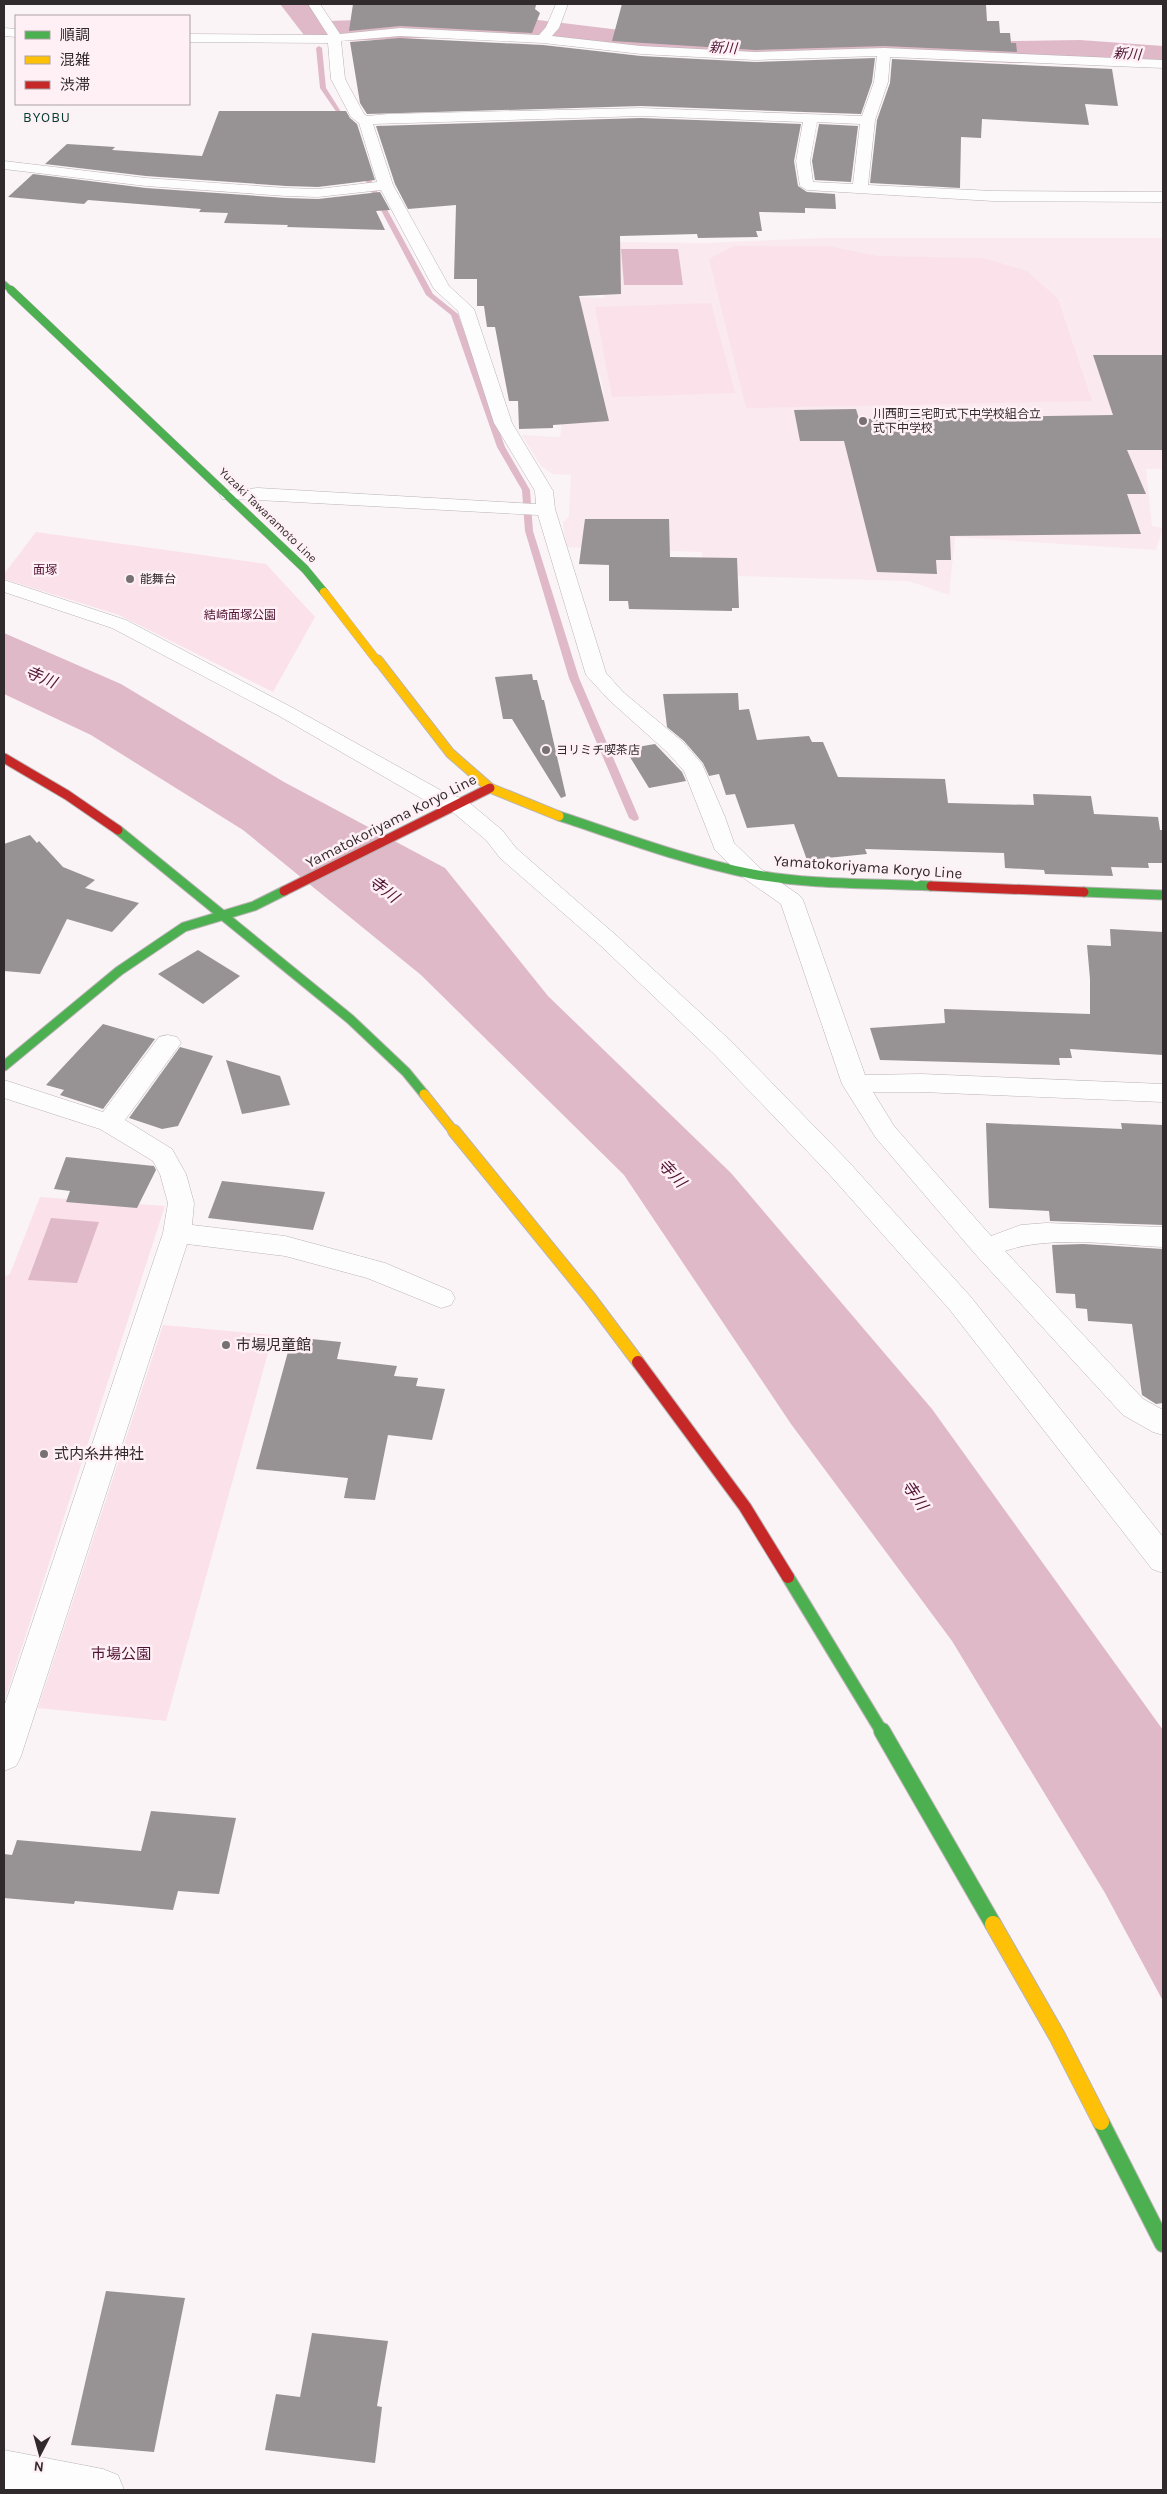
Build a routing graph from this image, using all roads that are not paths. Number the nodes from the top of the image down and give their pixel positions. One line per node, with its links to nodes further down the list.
1 (314, 4): 4 (street)
2 (562, 4): 5 (street)
3 (190, 38): 4 (street)
4 (333, 38): 5 (street); 10 (street)
5 (543, 39): 6 (street)
6 (884, 52): 7 (street); 9 (street)
7 (1163, 64)
8 (811, 118): 9 (street); 10 (street); 13 (street)
9 (868, 120): 13 (street)
10 (365, 121): 12 (street)
11 (4, 164): 12 (street)
12 (386, 185): 17 (street)
13 (860, 190): 14 (street)
14 (1163, 197)
15 (4, 284): 16 (main road, Yuzaki Tawaramoto Line)
16 (228, 495): 17 (street); 20 (main road, Yuzaki Tawaramoto Line)
17 (546, 509): 22 (street)
18 (4, 586): 21 (street)
19 (4, 758): 24 (main road)
20 (490, 788): 21 (main road, Yamatokoriyama Koryo Line); 22 (main road, Yamatokoriyama Koryo Line)
21 (458, 805): 24 (main road, Yamatokoriyama Koryo Line); 36 (street)
22 (753, 874): 23 (main road, Yamatokoriyama Koryo Line); 27 (street)
23 (1163, 895)
24 (221, 915): 26 (main road, Yamatokoriyama Koryo Line); 38 (main road)
25 (168, 1043): 30 (street)
26 (4, 1066)
27 (855, 1084): 29 (street); 33 (street)
28 (4, 1088): 30 (street)
29 (1163, 1093)
30 (109, 1123): 31 (street)
31 (177, 1233): 34 (street); 37 (street)
32 (1163, 1237): 33 (street)
33 (986, 1248): 35 (street)
34 (441, 1298)
35 (1163, 1424)
36 (1163, 1560)
37 (4, 1756)
38 (1163, 2244)
39 (4, 2470): 40 (street)
40 (103, 2490)

